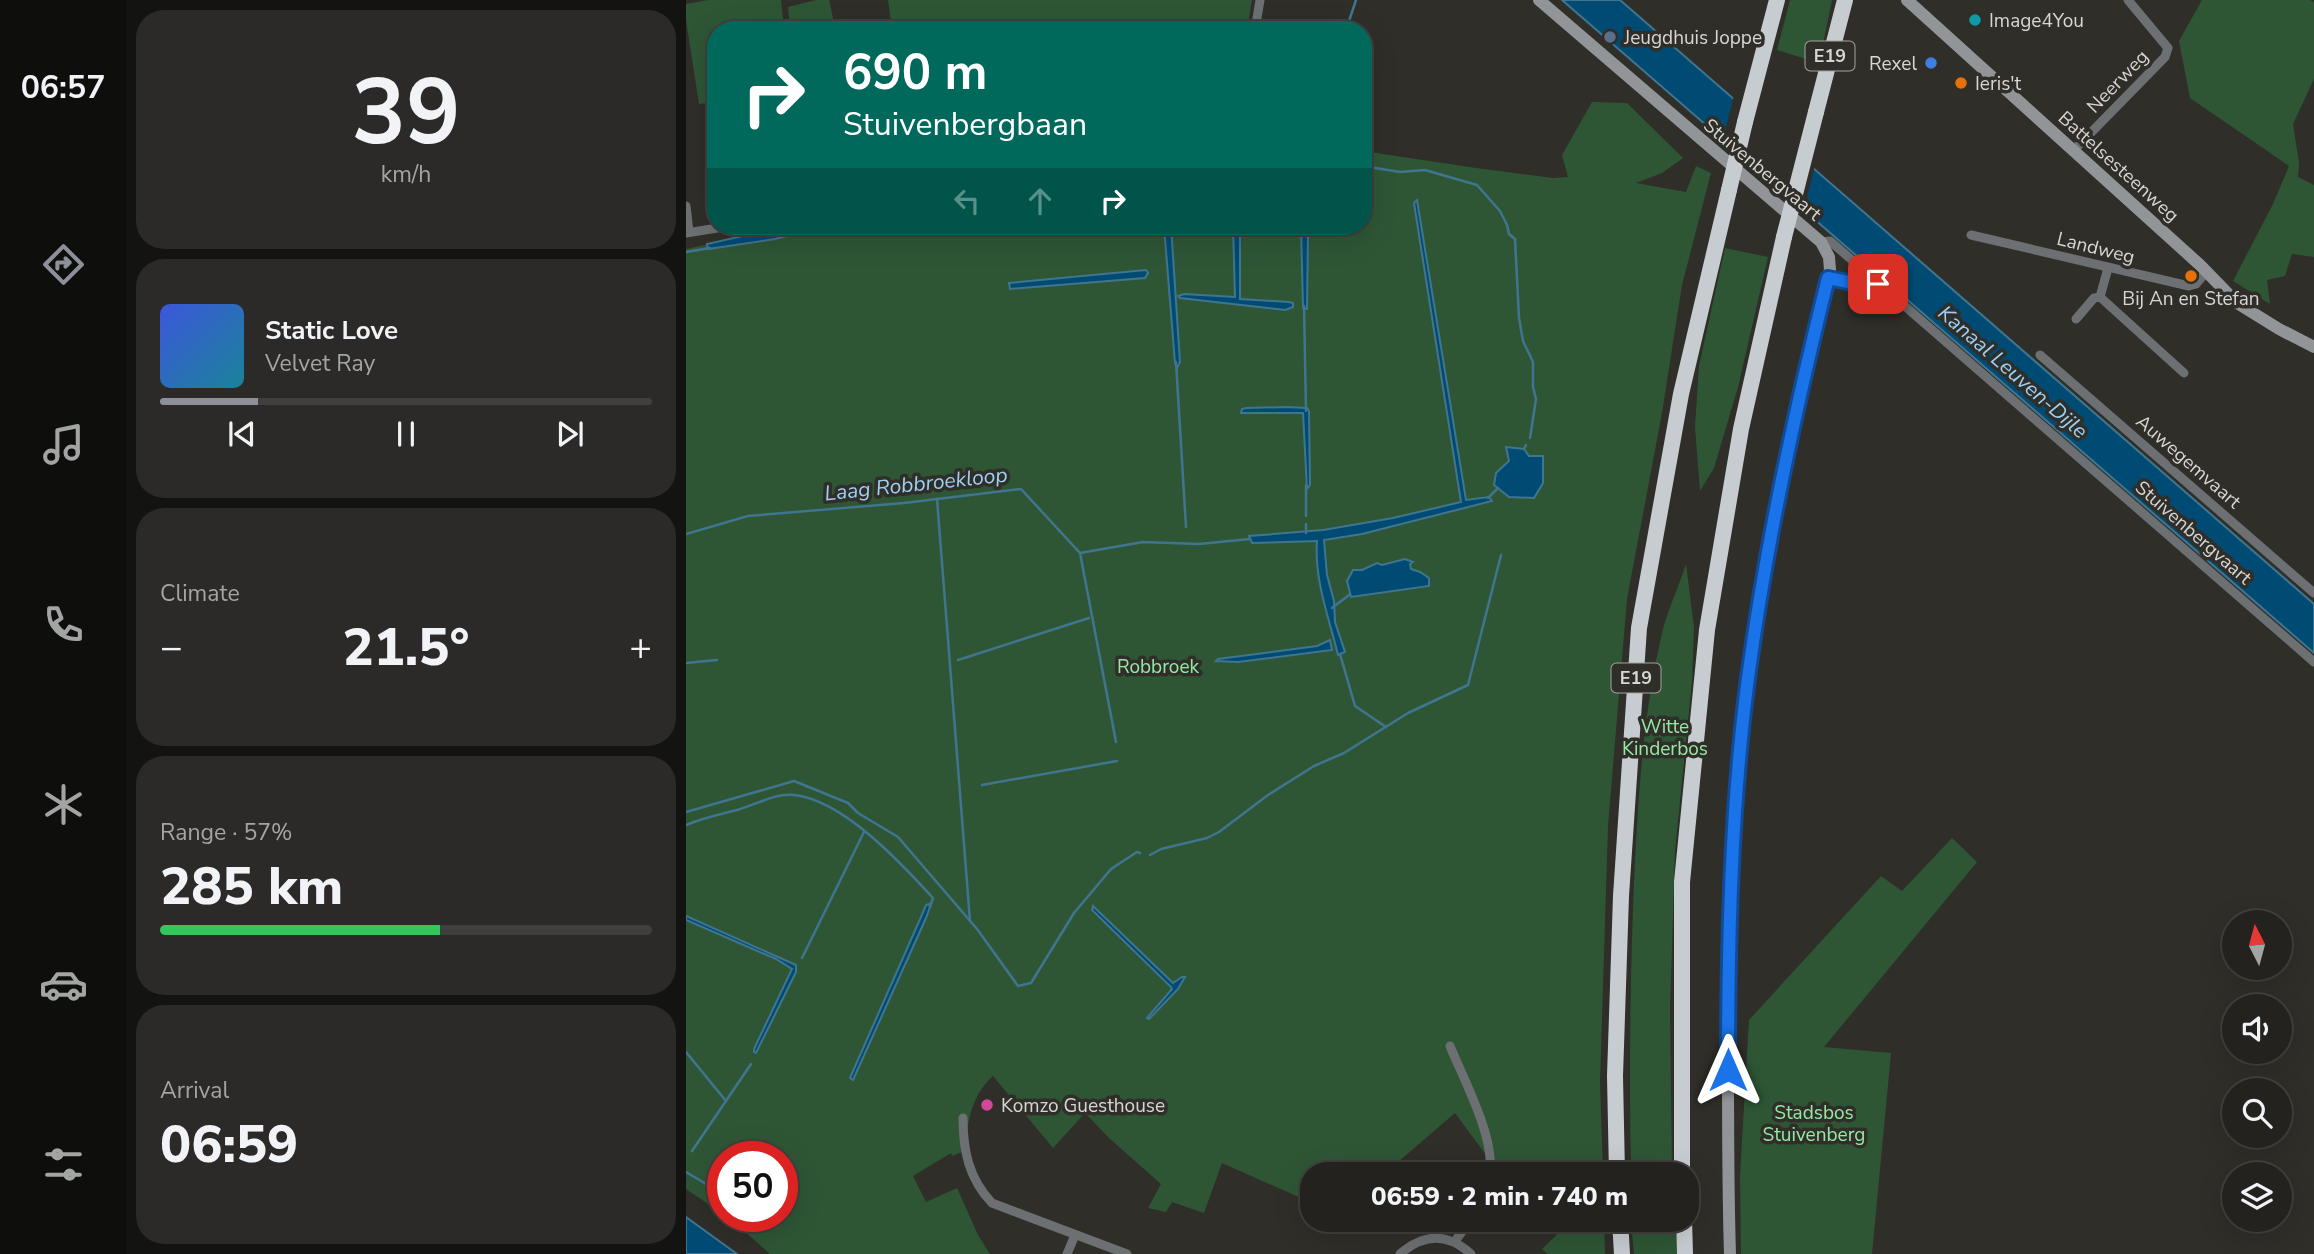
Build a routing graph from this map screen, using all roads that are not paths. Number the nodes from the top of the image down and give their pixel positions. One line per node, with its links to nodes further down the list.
1 (1261, 0): 7 (street)
2 (1539, 0): 13 (main road, Stuivenbergvaart)
3 (1777, 0): 28 (highway, E19, bridge)
4 (1845, 0): 29 (highway, E19, bridge)
5 (1907, 0): 8 (main road, Battelsesteenweg)
6 (2128, 0): 8 (street, Neerweg)
7 (1257, 21)
8 (2073, 151): 15 (main road, Battelsesteenweg)
9 (686, 206): 11 (street)
10 (707, 229): 11 (street)
11 (688, 232)
12 (1971, 235): 14 (street, Landweg)
13 (1821, 242): 16 (main road); 17 (street, Stuivenbergvaart)
14 (2108, 268): 15 (street, Landweg); 18 (street)
15 (2207, 271): 20 (main road, Battelsesteenweg)
16 (1828, 278): 17 (street); 41 (main road)
17 (1878, 284): 24 (street, Stuivenbergvaart)
18 (2099, 297): 19 (street); 22 (street)
19 (2076, 319)
20 (2314, 347)
21 (2040, 355): 23 (street, Auwegemvaart)
22 (2184, 373)
23 (2314, 593)
24 (2314, 662)
25 (1450, 1046): 27 (street)
26 (963, 1118): 33 (street)
27 (1489, 1162)
28 (1618, 1162)
29 (1682, 1162)
30 (1462, 1232): 34 (street)
31 (1621, 1232): 39 (highway)
32 (1684, 1232): 40 (highway)
33 (1075, 1235): 35 (street); 36 (street)
34 (1455, 1241): 37 (street); 38 (street)
35 (1067, 1254)
36 (1128, 1254)
37 (1399, 1254)
38 (1471, 1254)
39 (1622, 1254)
40 (1685, 1254)
41 (1730, 1254)

